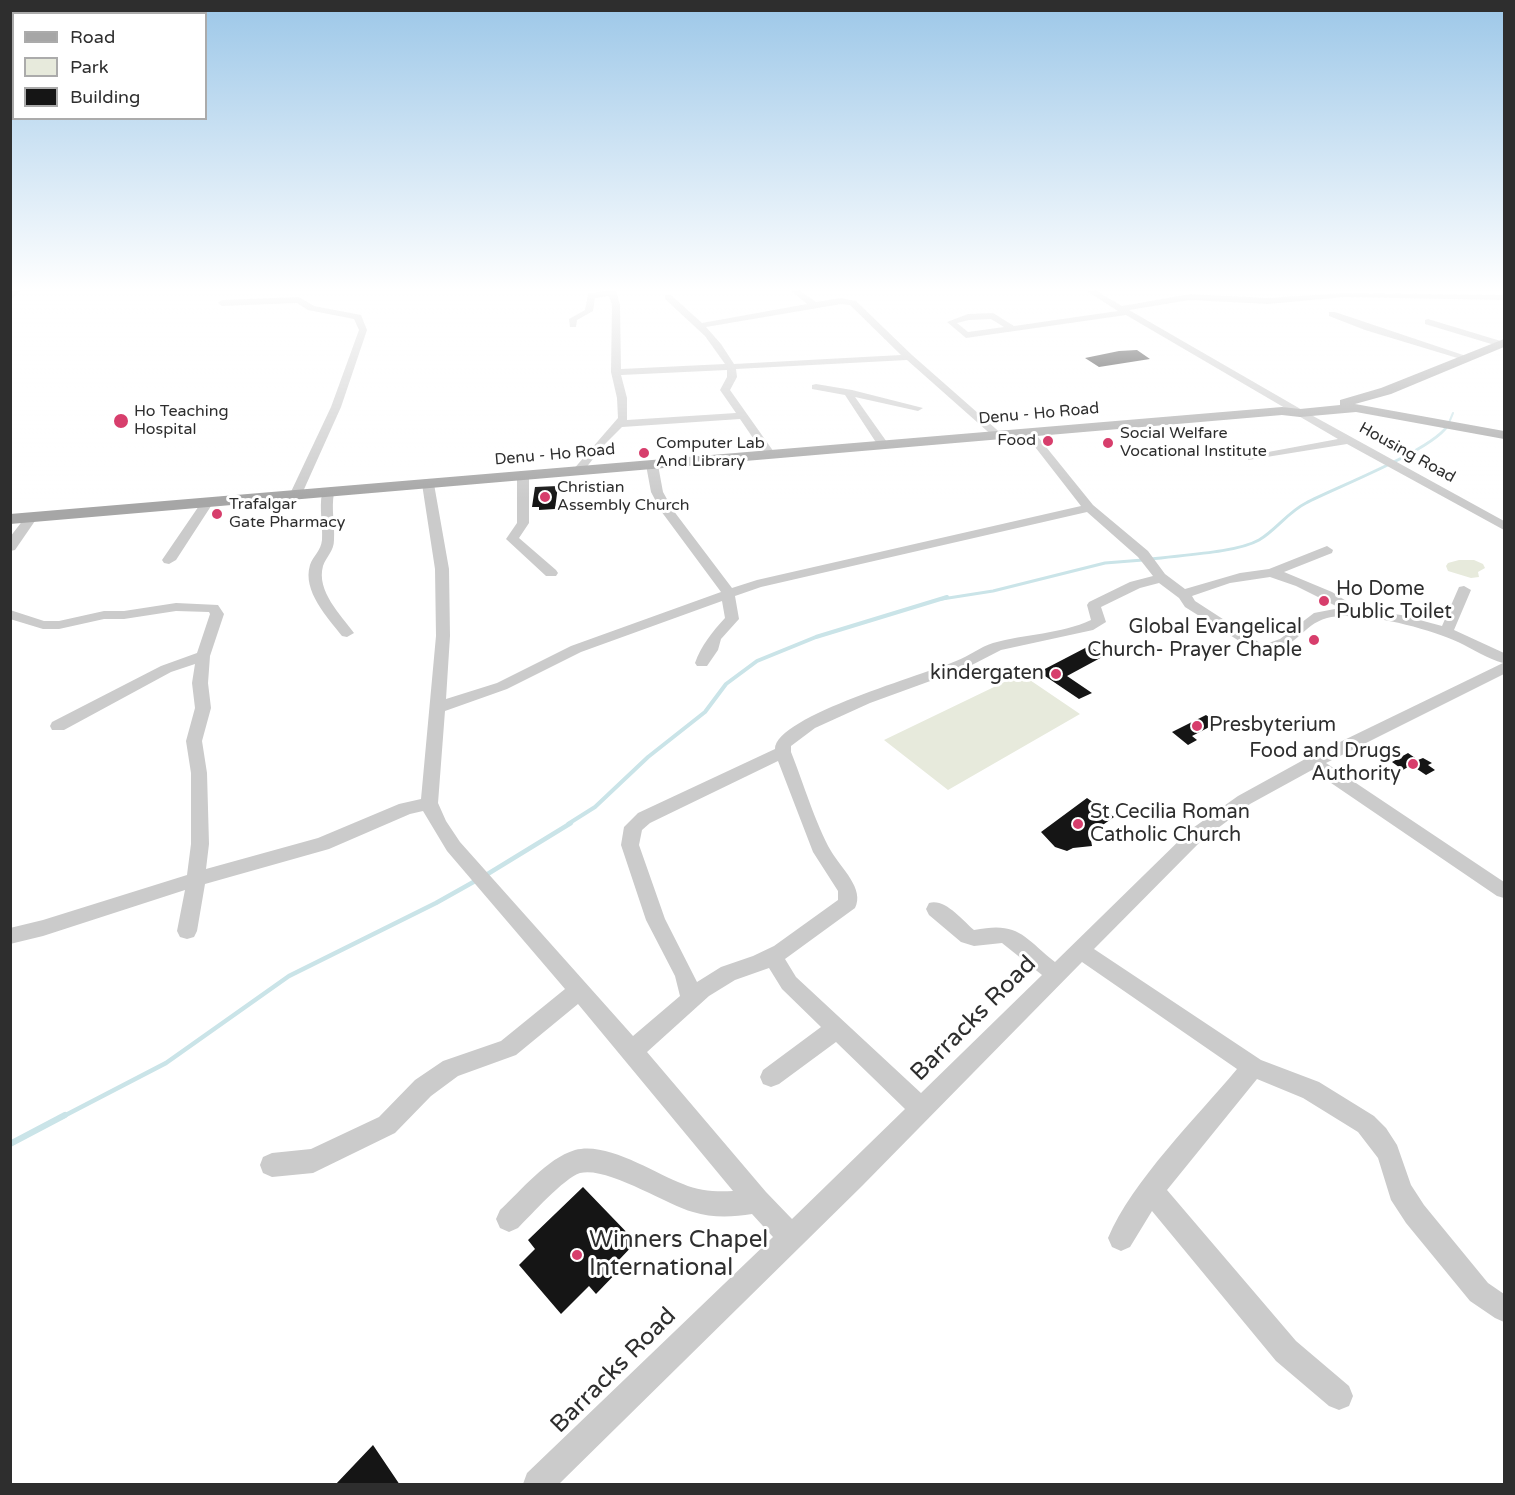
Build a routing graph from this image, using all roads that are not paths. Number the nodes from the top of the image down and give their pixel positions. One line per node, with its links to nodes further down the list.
1 (353, 360): 33 (street)
2 (616, 360): 9 (street)
3 (728, 360): 8 (street)
4 (872, 360): 8 (street)
5 (912, 360): 23 (street)
6 (1205, 360): 16 (street, Housing Road)
7 (1463, 360): 11 (main road)
8 (732, 365): 9 (street); 18 (street)
9 (616, 372): 20 (street)
10 (816, 387): 12 (street)
11 (1386, 391): 13 (main road); 15 (main road); 17 (main road)
12 (852, 393): 14 (street); 25 (street)
13 (1342, 404): 15 (main road, Denu - Ho Road); 16 (main road, Denu - Ho Road)
14 (918, 408)
15 (1372, 408): 16 (main road, Denu - Ho Road); 17 (main road, Denu - Ho Road); 19 (main road, Denu - Ho Road)
16 (1291, 411): 21 (main road, Denu - Ho Road); 24 (street, Housing Road)
17 (1398, 411): 19 (main road, Denu - Ho Road)
18 (741, 416): 20 (street); 26 (street)
19 (1449, 423): 22 (main road, Denu - Ho Road)
20 (620, 424): 29 (street)
21 (1030, 434): 23 (main road, Denu - Ho Road); 35 (street)
22 (1504, 434)
23 (999, 436): 25 (main road, Denu - Ho Road)
24 (1349, 440): 27 (street); 38 (street, Housing Road)
25 (884, 445): 26 (main road, Denu - Ho Road)
26 (770, 455): 28 (main road, Denu - Ho Road)
27 (1252, 459)
28 (652, 465): 29 (main road, Denu - Ho Road); 46 (street)
29 (578, 471): 30 (main road, Denu - Ho Road)
30 (523, 476): 31 (main road, Denu - Ho Road); 43 (street)
31 (428, 484): 32 (main road, Denu - Ho Road); 56 (street)
32 (328, 493): 33 (main road, Denu - Ho Road); 51 (street)
33 (295, 496): 34 (main road, Denu - Ho Road)
34 (207, 503): 36 (main road, Denu - Ho Road); 41 (street)
35 (1089, 508): 42 (street); 46 (street)
36 (31, 518): 37 (main road, Denu - Ho Road); 39 (street)
37 (10, 519)
38 (1504, 526)
39 (10, 547)
40 (1327, 550): 44 (street)
41 (169, 560)
42 (1152, 566): 47 (street); 58 (street)
43 (551, 573)
44 (1270, 573): 47 (street); 48 (street)
45 (1464, 590): 50 (street)
46 (728, 593): 54 (street); 56 (street)
47 (1185, 597): 48 (street)
48 (1355, 613): 50 (street)
49 (10, 614): 52 (street)
50 (1446, 632): 53 (street)
51 (347, 633)
52 (203, 656): 57 (street); 61 (street)
53 (1504, 659)
54 (702, 663)
55 (1504, 668): 59 (street, Barracks Road)
56 (436, 708): 60 (street)
57 (58, 726)
58 (783, 752): 67 (street); 70 (street)
59 (1312, 762): 62 (street); 66 (street, Barracks Road)
60 (429, 803): 61 (street); 69 (street)
61 (196, 879): 64 (street); 65 (street)
62 (1504, 891)
63 (936, 909): 68 (street)
64 (187, 931)
65 (10, 936)
66 (1081, 951): 68 (street, Barracks Road); 73 (street)
67 (773, 957): 70 (street); 71 (street)
68 (1057, 975): 75 (street, Barracks Road)
69 (578, 991): 72 (street); 76 (street)
70 (691, 999): 72 (street)
71 (836, 1029): 74 (street); 75 (street)
72 (632, 1051): 78 (street)
73 (1253, 1067): 77 (street); 82 (street)
74 (771, 1077)
75 (922, 1109): 80 (street, Barracks Road)
76 (272, 1165)
77 (1151, 1190): 81 (street); 83 (street)
78 (757, 1202): 79 (street); 80 (street)
79 (509, 1219)
80 (791, 1237): 84 (street, Barracks Road)
81 (1121, 1238)
82 (1504, 1309)
83 (1338, 1396)
84 (538, 1485)

